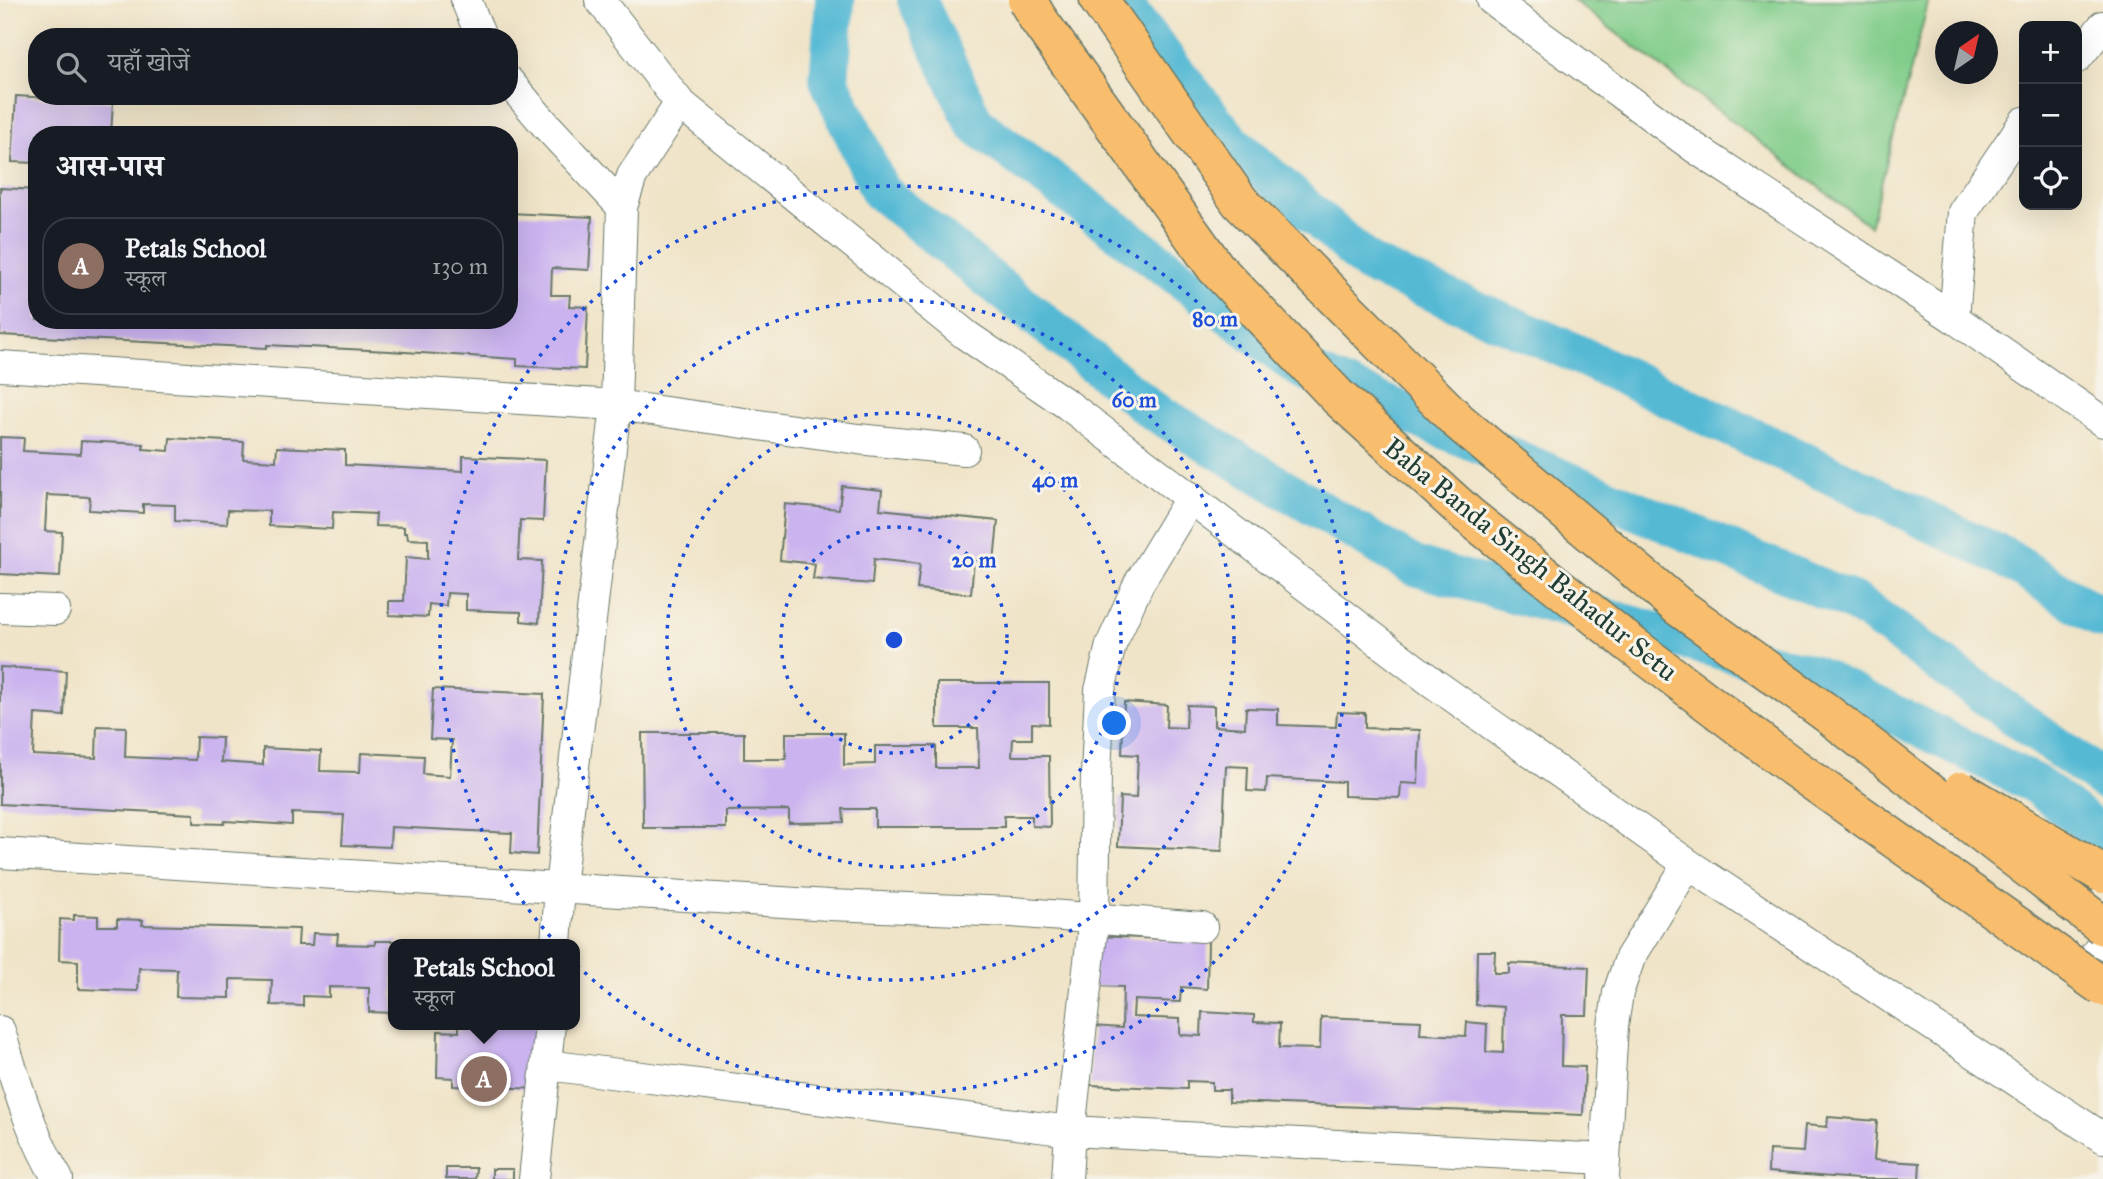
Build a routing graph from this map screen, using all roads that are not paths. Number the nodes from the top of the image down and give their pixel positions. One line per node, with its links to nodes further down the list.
1 (466, 0): 7 (street)
2 (600, 0): 10 (street)
3 (1027, 0): 30 (highway, Baba Banda Singh Bahadur Setu, bridge)
4 (1099, 0): 21 (highway, Baba Banda Singh Bahadur Setu)
5 (1492, 0): 13 (street)
6 (2103, 26): 8 (street)
7 (477, 28)
8 (2082, 52)
9 (518, 93): 12 (street)
10 (680, 103): 12 (street); 18 (street)
11 (2019, 129): 13 (street)
12 (622, 206): 15 (street)
13 (1954, 318): 16 (street)
14 (0, 366): 15 (street)
15 (616, 405): 17 (street); 25 (street)
16 (2103, 422)
17 (964, 450)
18 (1191, 497): 23 (street); 26 (street)
19 (0, 608): 20 (street)
20 (55, 610)
21 (1824, 711): 24 (highway, bridge); 27 (highway, Baba Banda Singh Bahadur Setu, bridge)
22 (0, 853): 25 (street)
23 (1688, 864): 37 (street); 38 (street)
24 (2103, 874)
25 (560, 887): 26 (street); 29 (street)
26 (1094, 918): 28 (street); 36 (street)
27 (2103, 926)
28 (1202, 927)
29 (556, 939)
30 (2098, 965): 31 (street)
31 (2103, 993)
32 (550, 1030): 34 (street)
33 (0, 1031): 35 (street)
34 (547, 1065): 36 (street); 41 (street)
35 (12, 1107): 39 (street); 40 (street)
36 (1070, 1132): 38 (street); 42 (street)
37 (2103, 1139)
38 (1604, 1169)
39 (30, 1179)
40 (58, 1179)
41 (534, 1179)
42 (1067, 1179)

